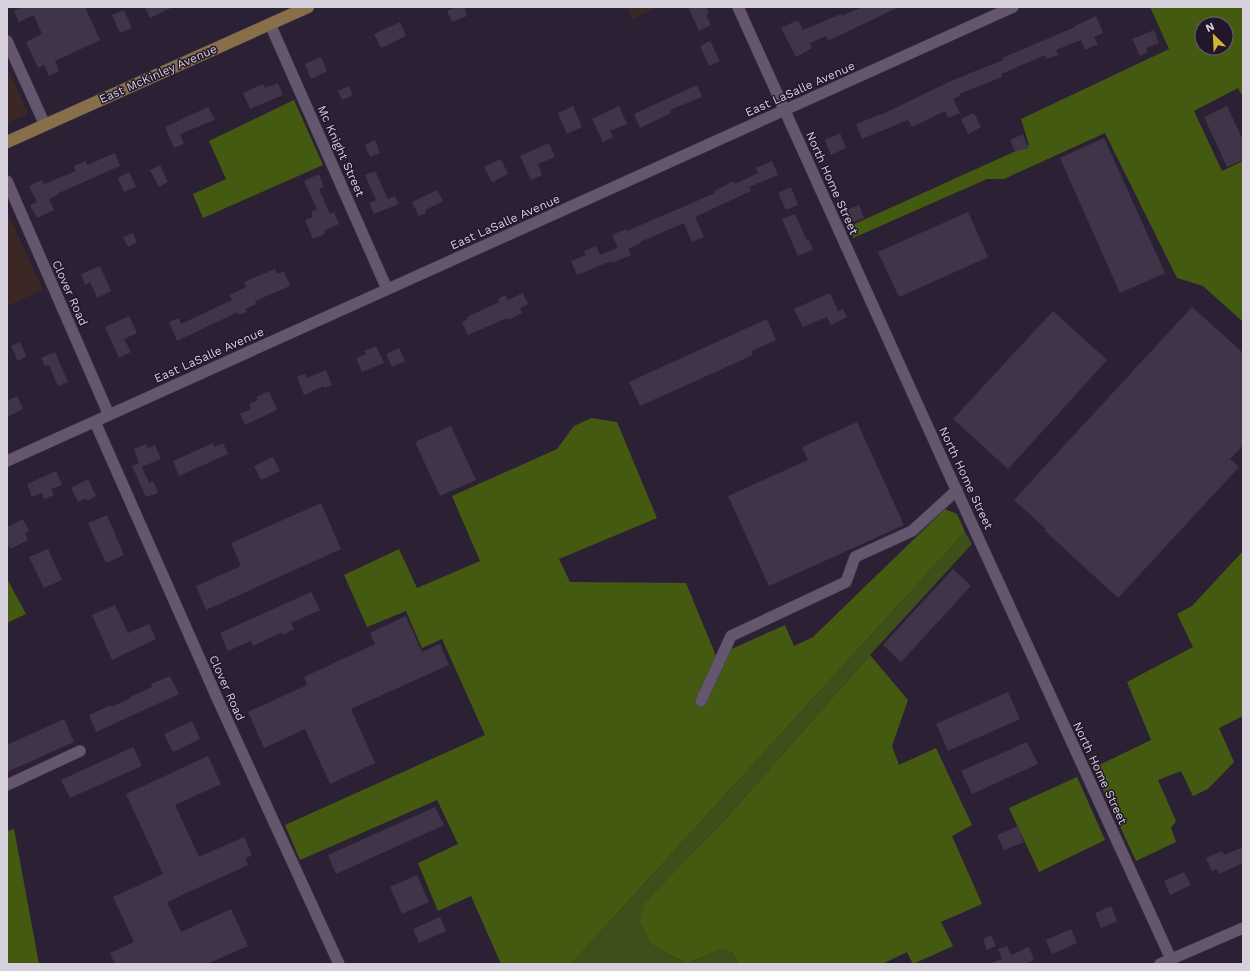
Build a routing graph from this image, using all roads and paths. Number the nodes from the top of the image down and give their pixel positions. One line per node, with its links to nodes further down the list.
1 (308, 7): 4 (main road, East McKinley Avenue)
2 (738, 7): 6 (street, North Home Street)
3 (1013, 7): 6 (street, East LaSalle Avenue)
4 (270, 24): 7 (main road, East McKinley Avenue); 10 (street, Mc Knight Street)
5 (7, 41): 7 (street)
6 (785, 110): 10 (street, East LaSalle Avenue); 14 (street, North Home Street)
7 (45, 125): 8 (main road, East McKinley Avenue)
8 (7, 142)
9 (7, 181): 11 (street, Clover Road)
10 (387, 289): 11 (street, East LaSalle Avenue)
11 (109, 415): 12 (street, East LaSalle Avenue)
12 (95, 422): 13 (street, East LaSalle Avenue); 20 (street, Clover Road)
13 (7, 461)
14 (956, 490): 15 (street); 19 (street, North Home Street)
15 (701, 702)
16 (80, 750): 17 (street)
17 (7, 785)
18 (1243, 928): 19 (street)
19 (1171, 959): 21 (street)
20 (339, 964)
21 (1160, 964)

